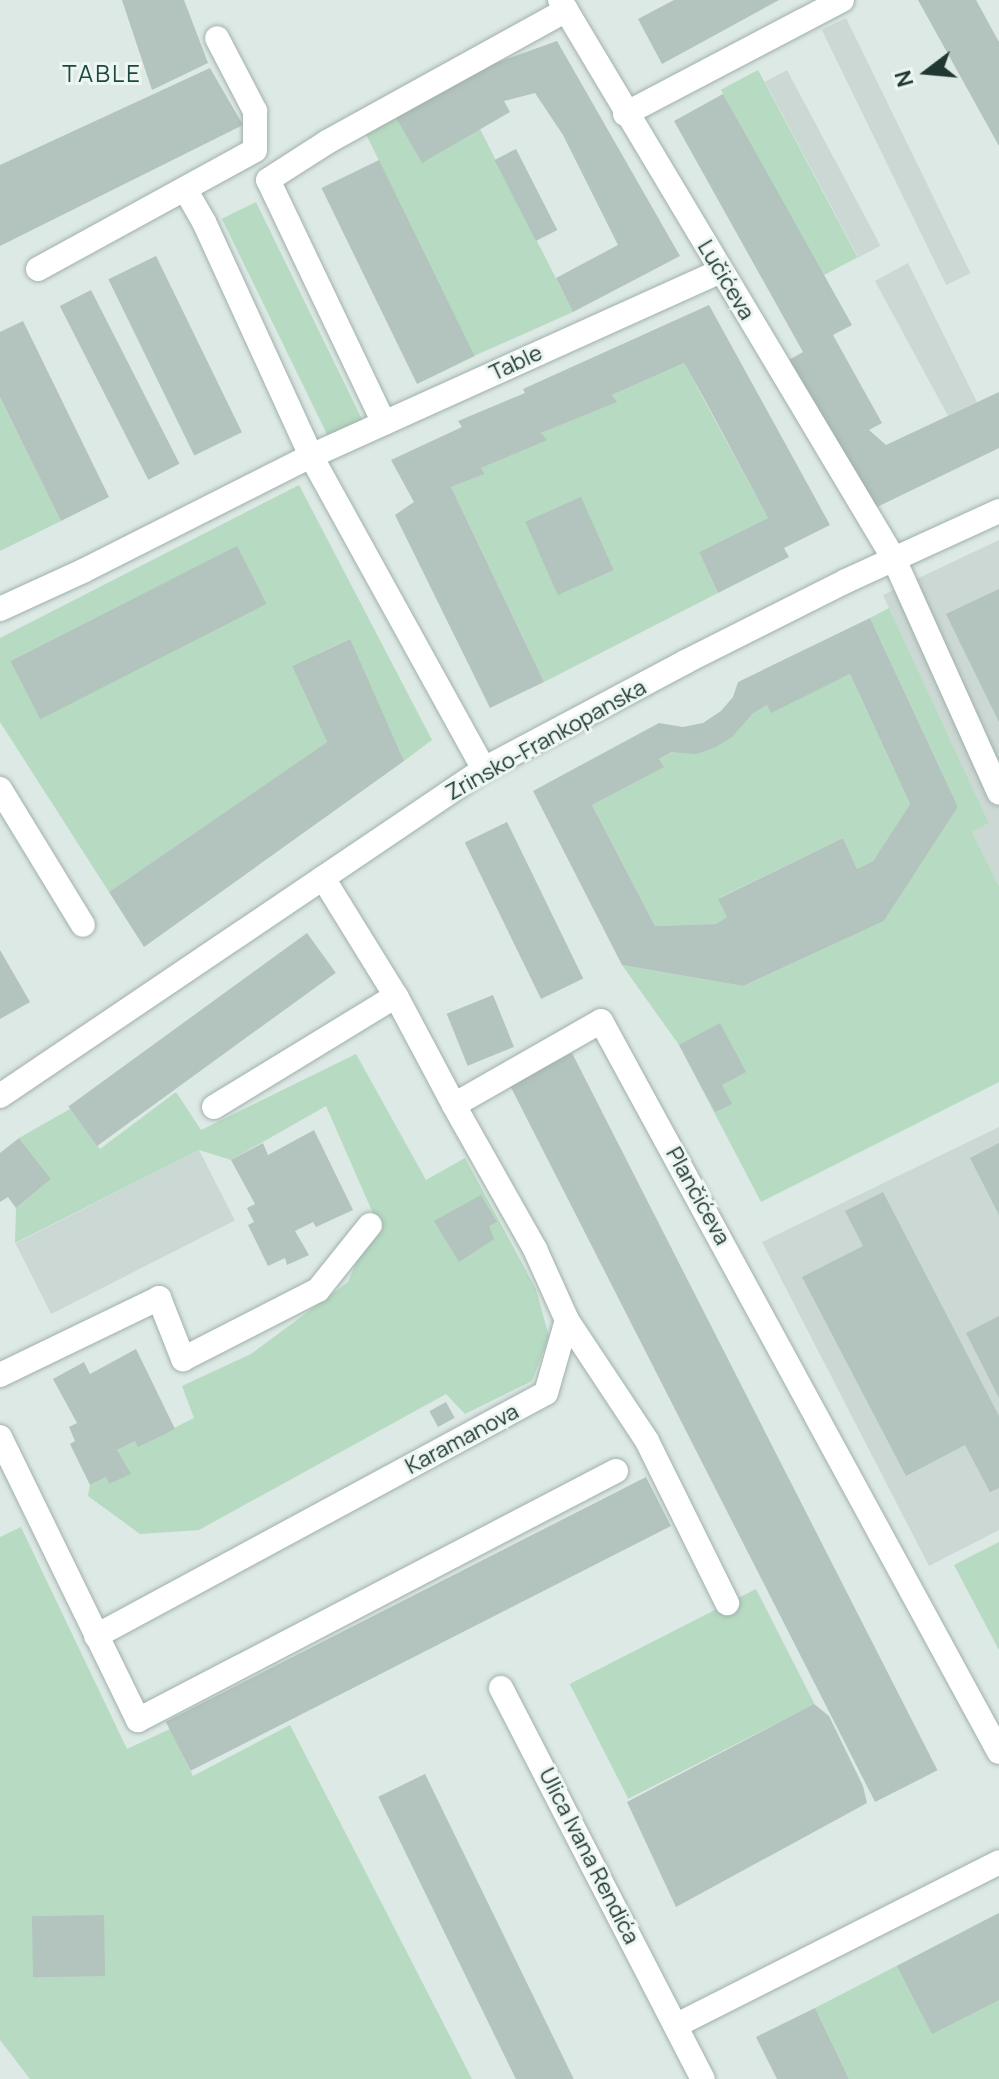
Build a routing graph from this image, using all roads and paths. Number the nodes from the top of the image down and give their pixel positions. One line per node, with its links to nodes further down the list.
1 (842, 0): 4 (street)
2 (563, 5): 4 (street, Lučićeva); 8 (street)
3 (217, 38): 5 (street)
4 (625, 114): 7 (street, Lučićeva)
5 (185, 189): 6 (street); 9 (street)
6 (38, 269)
7 (720, 271): 8 (street, Table); 11 (street, Lučićeva)
8 (384, 423): 9 (street, Table)
9 (311, 456): 12 (street, Table); 13 (street)
10 (999, 511): 11 (street, Zrinsko-Frankopanska)
11 (894, 559): 13 (street, Zrinsko-Frankopanska); 15 (street, Lučićeva)
12 (0, 609)
13 (484, 769): 16 (street, Zrinsko-Frankopanska)
14 (0, 789): 17 (street)
15 (999, 793)
16 (323, 878): 18 (street); 19 (street, Zrinsko-Frankopanska)
17 (83, 925)
18 (396, 996): 20 (street); 21 (street)
19 (0, 1096)
20 (454, 1105): 23 (street); 30 (street, Plančićeva)
21 (214, 1107)
22 (370, 1225): 24 (street)
23 (567, 1320): 27 (street); 28 (street, Karamanova)
24 (0, 1375)
25 (0, 1437): 28 (street)
26 (616, 1471): 28 (street)
27 (727, 1603)
28 (96, 1636)
29 (501, 1688): 32 (street, Ulica Ivana Rendića)
30 (999, 1752)
31 (999, 1862): 32 (street)
32 (677, 2025): 33 (street, Ulica Ivana Rendića)
33 (703, 2079)

